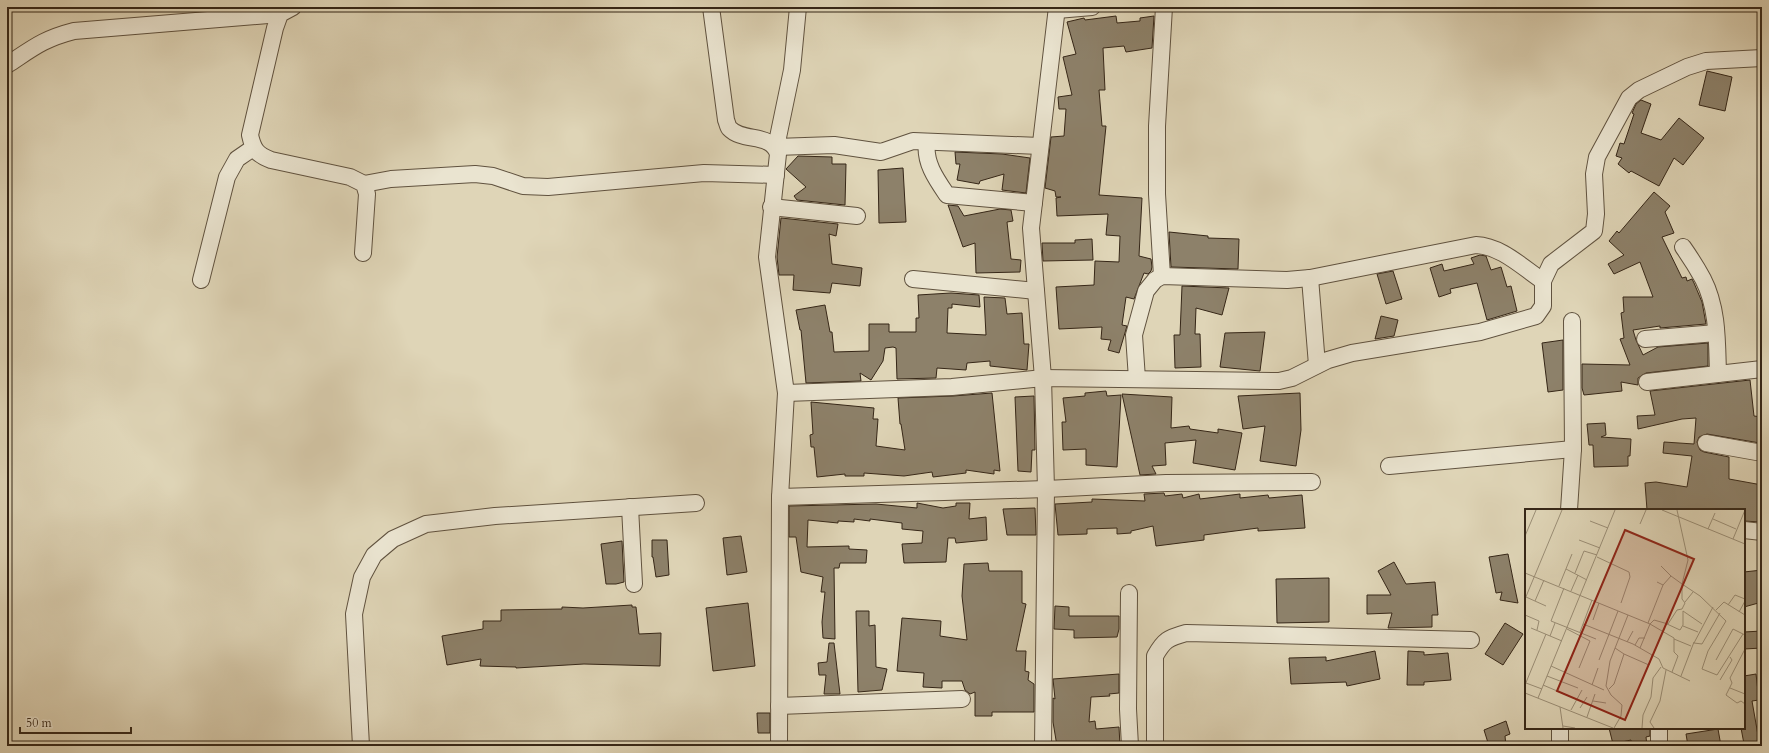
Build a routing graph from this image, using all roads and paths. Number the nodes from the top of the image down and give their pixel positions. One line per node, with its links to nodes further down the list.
1 (711, 7): 11 (street)
2 (798, 7): 11 (street)
3 (1092, 7): 5 (street)
4 (1164, 7): 20 (street)
5 (1057, 8): 10 (street)
6 (285, 9): 8 (street); 12 (street)
7 (1762, 58): 24 (street)
8 (7, 65)
9 (927, 142): 10 (street); 11 (street); 15 (street)
10 (1040, 146): 15 (street)
11 (776, 147): 13 (street)
12 (253, 148): 14 (street); 23 (street)
13 (776, 175): 14 (street); 16 (street)
14 (364, 184): 19 (street)
15 (1034, 203): 25 (street)
16 (771, 207): 17 (street); 35 (street)
17 (857, 216)
18 (1683, 247): 27 (street)
19 (363, 253)
20 (1162, 276): 21 (street); 33 (street)
21 (1310, 278): 24 (street); 29 (street)
22 (913, 279): 25 (street)
23 (201, 280)
24 (1543, 281): 29 (street)
25 (1036, 291): 32 (street)
26 (1572, 321): 37 (street)
27 (1716, 333): 28 (street); 31 (street)
28 (1645, 339)
29 (1317, 365): 33 (street)
30 (1762, 369): 31 (street)
31 (1718, 374): 34 (street)
32 (1043, 378): 33 (street); 35 (street); 41 (street)
33 (1137, 379)
34 (1647, 382)
35 (786, 393): 42 (street)
36 (1706, 443): 38 (street)
37 (1573, 449): 39 (street); 45 (street)
38 (1762, 453)
39 (1389, 466)
40 (1312, 482): 41 (street)
41 (1046, 488): 42 (street); 57 (street)
42 (780, 497): 52 (street)
43 (696, 503): 44 (street)
44 (630, 507): 48 (street); 55 (street)
45 (1569, 509)
46 (1745, 530): 47 (street)
47 (1762, 532)
48 (634, 584)
49 (1129, 593): 58 (street)
50 (1471, 640): 59 (street)
51 (962, 699): 52 (street)
52 (779, 706): 56 (street)
53 (1560, 729): 60 (street)
54 (1659, 729): 61 (street)
55 (361, 746)
56 (779, 746)
57 (1043, 746)
58 (1130, 746)
59 (1155, 746)
60 (1560, 746)
61 (1659, 746)

